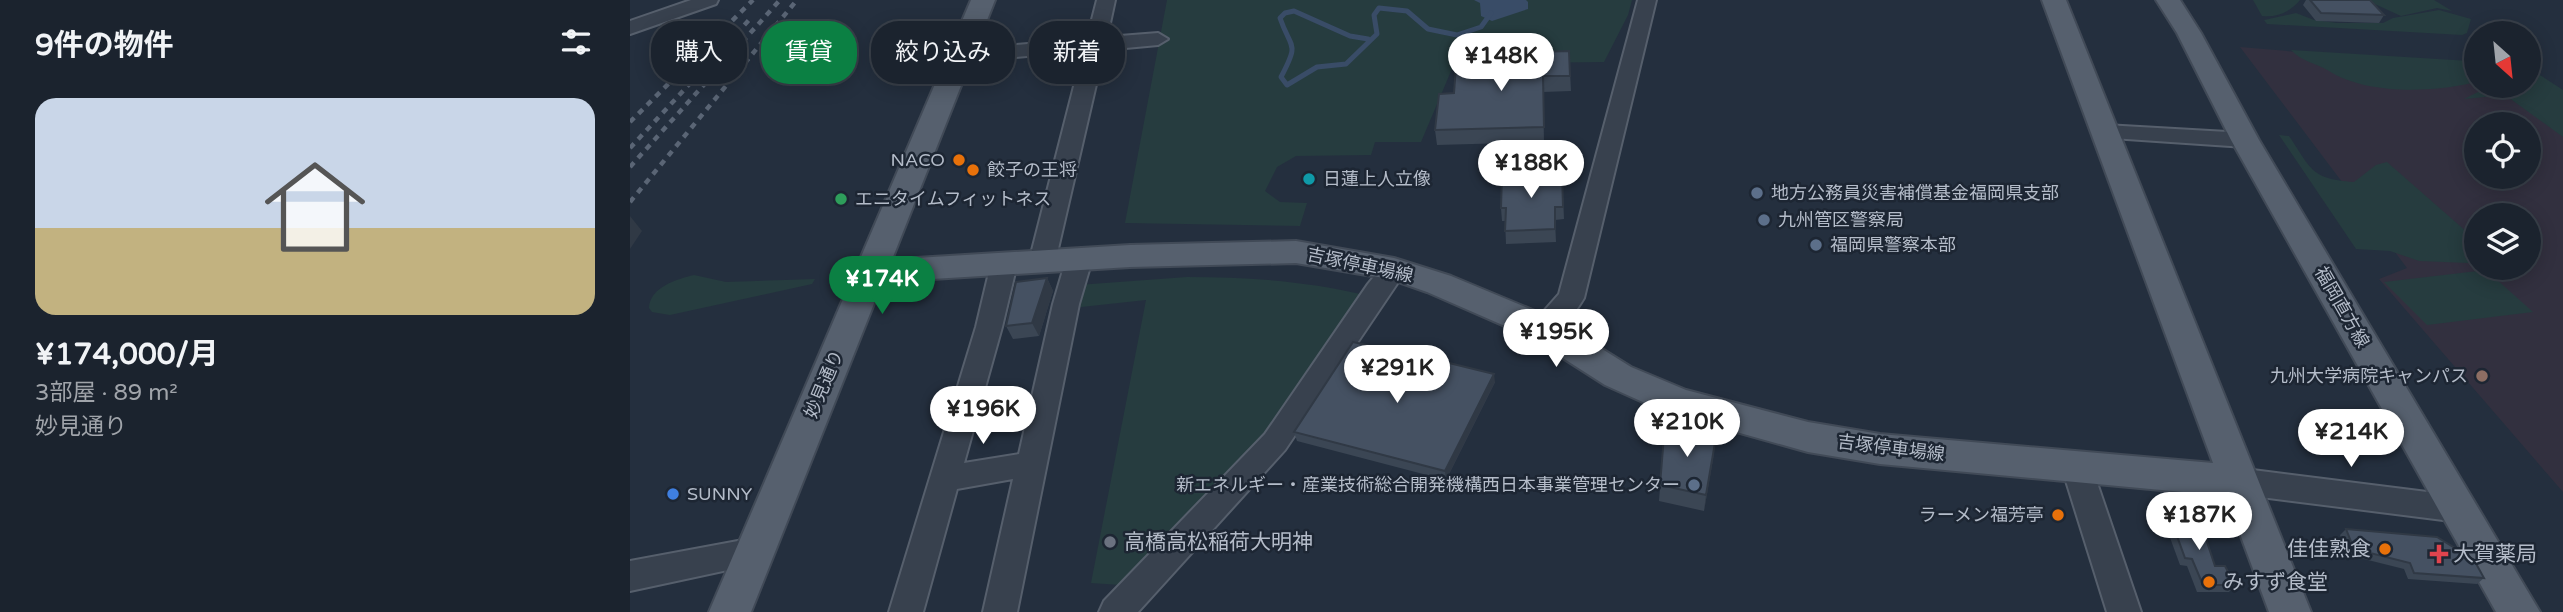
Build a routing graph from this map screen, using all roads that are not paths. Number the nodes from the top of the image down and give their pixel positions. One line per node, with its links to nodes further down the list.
1 (709, 0): 9 (street)
2 (982, 0): 7 (main road, 妙見通り)
3 (1106, 0): 8 (street)
4 (1647, 0): 21 (street)
5 (2054, 0): 14 (main road)
6 (2168, 0): 15 (main road, 福岡直方線)
7 (974, 21)
8 (1100, 21)
9 (630, 28)
10 (1158, 39): 11 (street)
11 (1125, 42)
12 (948, 84): 20 (main road, 妙見通り)
13 (1084, 84): 17 (street)
14 (2105, 132): 15 (street); 25 (main road)
15 (2245, 140): 26 (main road, 福岡直方線)
16 (1079, 260): 17 (main road, 吉塚停車場線); 19 (main road, 吉塚停車場線); 22 (street)
17 (1042, 262): 18 (main road, 吉塚停車場線)
18 (1004, 264): 20 (main road, 吉塚停車場線); 24 (street)
19 (1394, 269): 21 (main road, 吉塚停車場線); 32 (street)
20 (867, 277): 27 (main road, 妙見通り)
21 (1542, 328): 23 (main road, 吉塚停車場線)
22 (1031, 464): 24 (street); 31 (street)
23 (2077, 468): 25 (main road, 吉塚停車場線); 33 (street)
24 (945, 479): 30 (street)
25 (2237, 481): 26 (street); 34 (main road)
26 (2459, 509): 35 (main road, 福岡直方線)
27 (754, 552): 28 (street); 29 (main road, 妙見通り)
28 (630, 576)
29 (730, 612)
30 (906, 612)
31 (1000, 612)
32 (1116, 612)
33 (2124, 612)
34 (2290, 612)
35 (2519, 612)

